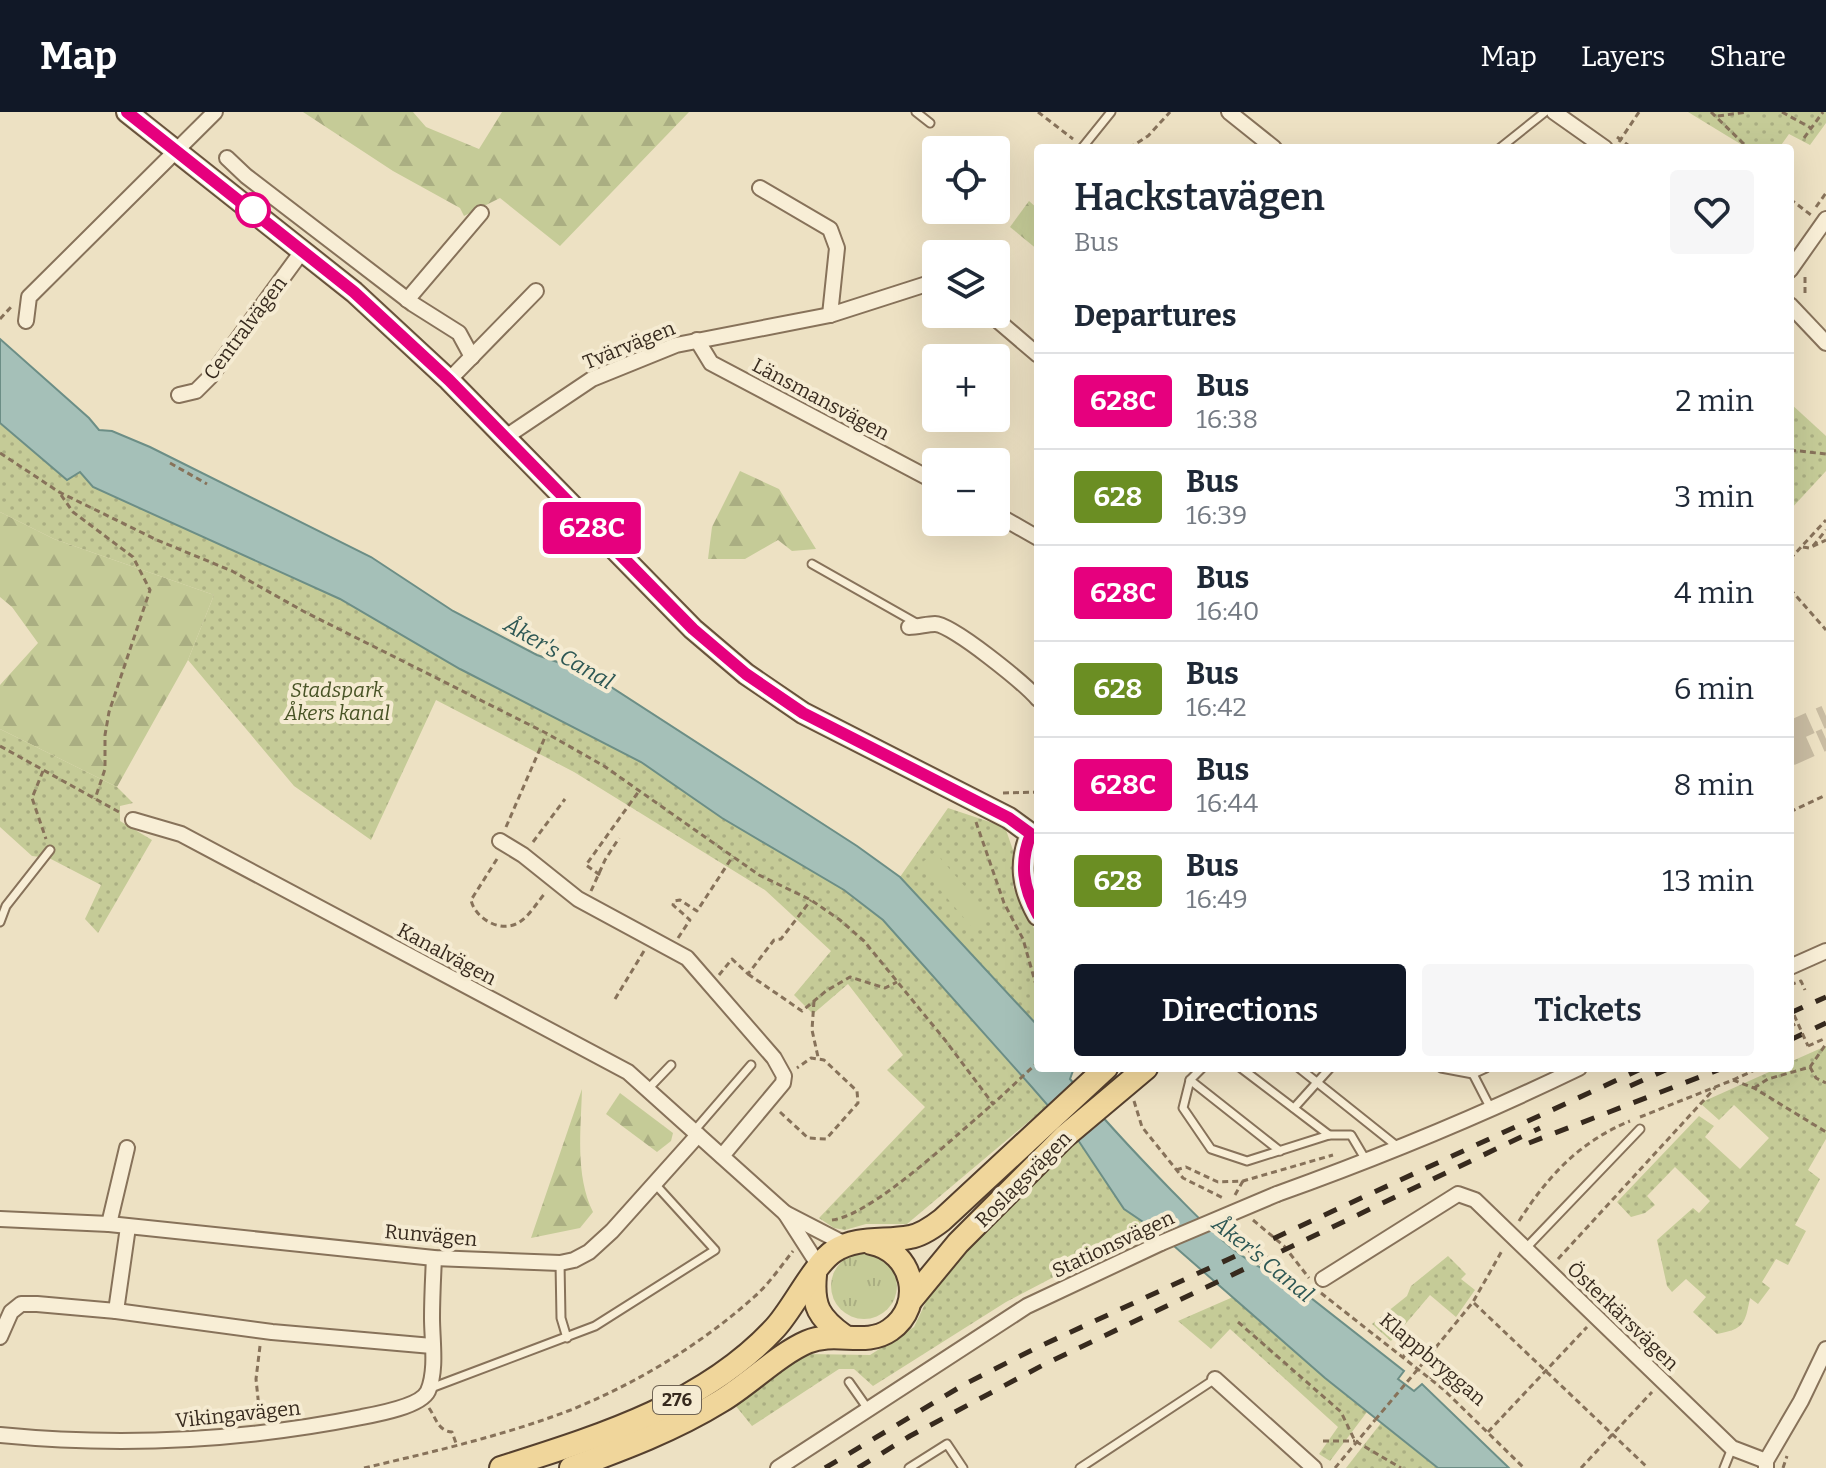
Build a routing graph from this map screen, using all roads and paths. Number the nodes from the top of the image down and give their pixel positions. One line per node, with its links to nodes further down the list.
1 (127, 112): 27 (street)
2 (215, 112): 27 (street)
3 (916, 112): 16 (lane)
4 (1038, 112): 20 (path)
5 (1111, 112): 21 (lane)
6 (1170, 112): 22 (path)
7 (1229, 112): 23 (street)
8 (1545, 112): 24 (lane)
9 (1554, 112): 25 (street)
10 (1639, 112): 19 (path)
11 (1711, 112): 15 (path)
12 (1747, 112): 15 (path)
13 (1782, 112): 17 (path)
14 (1823, 112): 17 (path)
15 (1718, 116): 26 (path)
16 (930, 123)
17 (1811, 128): 18 (path)
18 (1804, 138)
19 (1620, 140)
20 (1078, 144)
21 (1086, 144)
22 (1135, 144)
23 (1269, 144)
24 (1505, 144)
25 (1599, 144)
26 (1744, 144)
27 (177, 150): 34 (street); 43 (street)
28 (227, 158): 39 (street)
29 (760, 188): 42 (street)
30 (1794, 202): 32 (path)
31 (481, 213): 39 (street)
32 (1811, 215)
33 (1826, 219): 35 (street)
34 (303, 250): 49 (street); 50 (street, Centralvägen)
35 (1794, 265)
36 (1794, 266): 40 (path)
37 (922, 285): 42 (street, Tvärvägen)
38 (536, 291): 48 (street)
39 (407, 300): 48 (street)
40 (1811, 304)
41 (1794, 309): 46 (street)
42 (830, 315): 45 (street, Tvärvägen)
43 (26, 321)
44 (1006, 328): 47 (street)
45 (697, 340): 51 (street, Tvärvägen); 56 (street, Länsmansvägen)
46 (1826, 343)
47 (1034, 352)
48 (472, 357): 49 (street)
49 (449, 380): 51 (street)
50 (179, 395)
51 (504, 438): 80 (street)
52 (1794, 450): 54 (path)
53 (0, 453): 58 (path)
54 (1826, 454)
55 (170, 463): 57 (path)
56 (922, 475)
57 (207, 484)
58 (59, 492): 72 (path); 78 (path)
59 (1826, 520): 65 (path)
60 (1010, 522): 62 (street)
61 (1826, 530): 64 (path)
62 (1034, 536)
63 (1826, 540): 64 (path)
64 (1813, 546): 65 (path)
65 (1803, 547): 66 (path)
66 (1794, 555)
67 (812, 564): 69 (lane)
68 (1794, 594): 70 (path)
69 (916, 627): 71 (street)
70 (1826, 630)
71 (1034, 695)
72 (546, 733): 75 (path); 85 (path)
73 (0, 746): 74 (path)
74 (43, 770): 78 (path); 86 (path)
75 (639, 791): 84 (path); 88 (path)
76 (1034, 792): 80 (path)
77 (1826, 795): 81 (path)
78 (95, 799): 82 (path)
79 (565, 799): 87 (path)
80 (984, 806): 83 (street); 101 (path)
81 (1794, 810)
82 (133, 820): 136 (street, Kanalvägen)
83 (1034, 829): 92 (street)
84 (619, 838)
85 (503, 843): 87 (street); 89 (path)
86 (50, 850): 91 (lane)
87 (523, 855): 89 (street)
88 (733, 856): 90 (path); 93 (path)
89 (555, 880): 96 (street)
90 (811, 900): 100 (path); 102 (path)
91 (3, 904): 95 (lane)
92 (1034, 905)
93 (697, 911): 94 (path); 94 (path)
94 (690, 920): 98 (path)
95 (0, 922)
96 (652, 938): 98 (street); 106 (path)
97 (1826, 951): 99 (street)
98 (675, 952): 103 (street)
99 (1794, 965)
100 (748, 974): 103 (path); 107 (path)
101 (1034, 976)
102 (897, 982): 107 (path); 140 (path)
103 (711, 983): 130 (street)
104 (1794, 984): 105 (path)
105 (1805, 990)
106 (615, 999)
107 (814, 1001): 113 (path)
108 (1794, 1016): 109 (path, bridge)
109 (1797, 1023): 110 (path, bridge); 111 (path, bridge)
110 (1794, 1025)
111 (1823, 1039)
112 (1826, 1044): 117 (path)
113 (818, 1059): 130 (path); 137 (path)
114 (671, 1065): 136 (lane)
115 (751, 1065): 145 (lane)
116 (1034, 1066): 140 (path)
117 (1810, 1067): 129 (path); 134 (path)
118 (1102, 1072): 163 (main road, Roslagsvägen)
119 (1121, 1072): 139 (main road)
120 (1141, 1072): 139 (main road, Roslagsvägen / 276)
121 (1198, 1072): 131 (lane)
122 (1246, 1072): 141 (lane)
123 (1305, 1072): 133 (lane)
124 (1326, 1072): 133 (lane)
125 (1474, 1072): 142 (lane)
126 (1571, 1072): 142 (street, Stationsvägen)
127 (1750, 1072): 132 (path)
128 (1792, 1072): 144 (path)
129 (1794, 1072)
130 (784, 1076): 137 (street)
131 (1190, 1080): 150 (lane); 150 (lane)
132 (1733, 1080)
133 (1317, 1081): 141 (lane); 149 (lane)
134 (1826, 1083)
135 (1718, 1086): 168 (path)
136 (648, 1089): 145 (street, Kanalvägen)
137 (768, 1101): 151 (street)
138 (1134, 1101): 153 (path)
139 (1102, 1103): 170 (main road, Roslagsvägen / 276)
140 (993, 1104): 161 (path)
141 (1294, 1108): 146 (lane)
142 (1491, 1110): 149 (street, Stationsvägen)
143 (1640, 1129): 164 (lane)
144 (1826, 1132)
145 (696, 1133): 151 (street, Kanalvägen); 155 (street, Runvägen)
146 (1329, 1135): 147 (lane); 150 (lane)
147 (1360, 1147): 152 (lane); 154 (path)
148 (127, 1148): 159 (street)
149 (1399, 1149): 152 (street, Stationsvägen)
150 (1280, 1151)
151 (722, 1156): 156 (street, Kanalvägen)
152 (1367, 1162): 190 (street, Stationsvägen, bridge)
153 (1176, 1170): 154 (path); 154 (path)
154 (1243, 1181)
155 (655, 1184): 166 (street, Runvägen); 178 (lane)
156 (785, 1213): 161 (street, Kanalvägen); 162 (street, Kanalvägen)
157 (0, 1219): 159 (street, Runvägen)
158 (1253, 1220): 169 (path, Klappbryggan)
159 (109, 1224): 160 (street, Runvägen)
160 (128, 1227): 165 (street, Runvägen); 172 (street)
161 (814, 1227): 163 (street, Kanalvägen)
162 (803, 1239): 167 (street, Kanalvägen); 197 (path)
163 (853, 1243): 167 (main road, 276); 170 (main road)
164 (1525, 1249): 168 (street, Österkärsvägen); 169 (street, Österkärsvägen)
165 (434, 1258): 166 (street, Runvägen); 179 (street)
166 (560, 1263): 178 (lane)
167 (817, 1270): 176 (main road); 201 (main road, 276)
168 (1546, 1270): 173 (street, Österkärsvägen)
169 (1318, 1282): 181 (path, Klappbryggan)
170 (911, 1300): 176 (main road, Roslagsvägen / 276)
171 (1473, 1302): 184 (path)
172 (116, 1311): 175 (street); 177 (street)
173 (1596, 1317): 184 (path); 187 (street, Österkärsvägen)
174 (1238, 1322): 196 (path)
175 (262, 1330): 179 (street); 191 (path)
176 (844, 1336): 202 (main road, Roslagsvägen / 276)
177 (0, 1337)
178 (567, 1338): 189 (lane)
179 (432, 1346): 189 (street)
180 (1826, 1349): 183 (street)
181 (1403, 1356): 186 (path, Klappbryggan); 186 (path)
182 (1423, 1363): 196 (path, bridge)
183 (1822, 1367): 199 (street)
184 (1546, 1370): 192 (path); 193 (path)
185 (1215, 1379): 206 (lane); 207 (street)
186 (1431, 1379): 192 (path, Klappbryggan)
187 (1663, 1381): 193 (path); 198 (street, Österkärsvägen)
188 (849, 1382): 190 (lane)
189 (426, 1393): 194 (street, Vikingavägen); 197 (path)
190 (868, 1409): 203 (street, Stationsvägen)
191 (260, 1414)
192 (1488, 1432): 210 (path, Klappbryggan)
193 (1613, 1434): 211 (path); 212 (path)
194 (0, 1435)
195 (1323, 1441): 196 (path)
196 (1355, 1441): 208 (path); 209 (path)
197 (457, 1446): 200 (path)
198 (1732, 1448): 199 (street, Österkärsvägen); 213 (lane)
199 (1766, 1464)
200 (364, 1468)
201 (501, 1468)
202 (571, 1468)
203 (778, 1468)
204 (909, 1468): 205 (lane)
205 (963, 1468)
206 (1080, 1468)
207 (1314, 1468)
208 (1335, 1468)
209 (1401, 1468)
210 (1524, 1468)
211 (1581, 1468)
212 (1648, 1468)
213 (1724, 1468)

